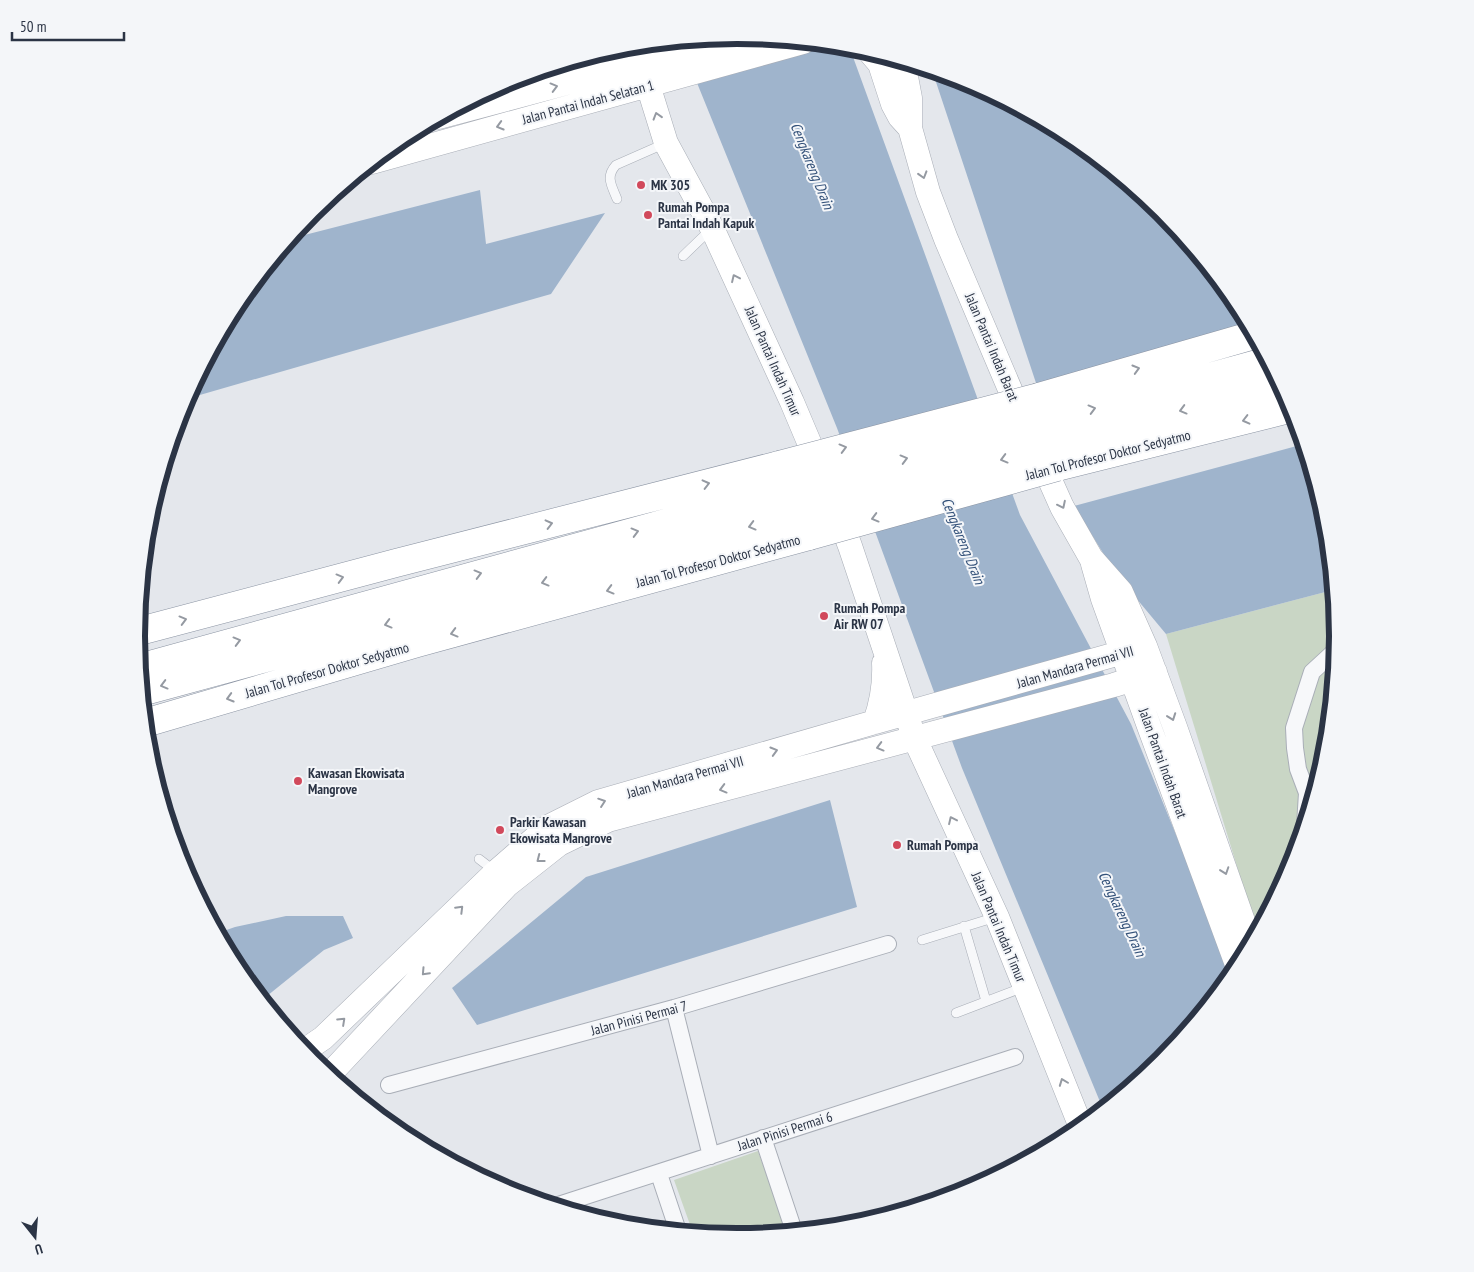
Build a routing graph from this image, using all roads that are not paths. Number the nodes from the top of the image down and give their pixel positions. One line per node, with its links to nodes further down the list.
1 (687, 46): 3 (main road, Jalan Pantai Indah Selatan 1)
2 (788, 46): 7 (main road, Jalan Pantai Indah Selatan 1)
3 (661, 51): 8 (main road, Jalan Pantai Indah Selatan 1)
4 (875, 60): 11 (main road, Jalan Pantai Indah Barat)
5 (594, 61): 8 (main road)
6 (904, 68): 11 (main road, Jalan Pantai Indah Barat)
7 (682, 76): 8 (main road); 9 (main road, Jalan Pantai Indah Selatan 1)
8 (584, 79): 10 (main road, Jalan Pantai Indah Selatan 1, one-way to 8)
9 (648, 85): 12 (main road, Jalan Pantai Indah Timur, one-way to 9); 13 (main road, Jalan Pantai Indah Selatan 1, one-way to 13)
10 (465, 110)
11 (910, 128): 25 (main road, Jalan Pantai Indah Barat, one-way to 25)
12 (666, 143): 14 (lane); 15 (main road, Jalan Pantai Indah Timur)
13 (389, 157)
14 (617, 200)
15 (712, 228): 16 (lane); 24 (main road, Jalan Pantai Indah Timur, one-way to 15)
16 (683, 256)
17 (1248, 338): 21 (highway, Jalan Tol Profesor Doktor Sedyatmo, one-way to 17)
18 (1262, 363): 21 (highway, Jalan Tol Profesor Doktor Sedyatmo, one-way to 18)
19 (1273, 385): 21 (highway, Jalan Tol Profesor Doktor Sedyatmo, one-way to 21)
20 (1284, 409): 21 (highway, Jalan Tol Profesor Doktor Sedyatmo, one-way to 21)
21 (1048, 433): 22 (highway, Jalan Tol Profesor Doktor Sedyatmo, bridge); 22 (highway, Jalan Tol Profesor Doktor Sedyatmo, one-way to 22, bridge)
22 (794, 501): 23 (highway, Jalan Tol Profesor Doktor Sedyatmo, one-way to 22); 27 (highway, Jalan Tol Profesor Doktor Sedyatmo, one-way to 22); 29 (highway, Jalan Tol Profesor Doktor Sedyatmo, one-way to 29); 31 (highway, Jalan Tol Profesor Doktor Sedyatmo, one-way to 31)
23 (145, 630)
24 (883, 644): 30 (main road, Jalan Pantai Indah Timur); 32 (main road, Jalan Pantai Indah Timur)
25 (1124, 653): 28 (main road, Jalan Pantai Indah Barat); 30 (main road, Jalan Mandara Permai VII)
26 (1328, 657): 34 (street)
27 (146, 666)
28 (1134, 679): 33 (main road, Jalan Mandara Permai VII); 37 (main road, Jalan Pantai Indah Barat, one-way to 37); 40 (main road, Jalan Pantai Indah Barat)
29 (148, 690)
30 (906, 714): 32 (main road, Jalan Mandara Permai VII); 33 (main road, Jalan Pantai Indah Timur)
31 (151, 721)
32 (875, 722): 45 (main road, Jalan Mandara Permai VII, one-way to 32)
33 (914, 737): 35 (main road, Jalan Pantai Indah Timur, one-way to 33); 47 (main road, Jalan Mandara Permai VII, one-way to 47)
34 (1308, 792)
35 (996, 917): 36 (lane); 41 (main road, Jalan Pantai Indah Timur)
36 (964, 926): 38 (lane); 42 (lane)
37 (1247, 936)
38 (922, 940)
39 (888, 944): 43 (street, Jalan Pinisi Permai 7)
40 (1234, 957)
41 (1024, 987): 42 (lane); 49 (main road, Jalan Pantai Indah Timur, one-way to 41)
42 (986, 1001): 44 (lane)
43 (674, 1008): 48 (street, Jalan Pinisi Permai 7); 51 (street)
44 (956, 1012)
45 (310, 1046)
46 (1015, 1057): 50 (street, Jalan Pinisi Permai 6)
47 (334, 1069)
48 (390, 1086)
49 (1078, 1120)
50 (763, 1138): 51 (street, Jalan Pinisi Permai 6); 55 (street)
51 (711, 1156): 52 (street, Jalan Pinisi Permai 6)
52 (659, 1174): 53 (street, Jalan Pinisi Permai 6); 54 (street)
53 (566, 1203)
54 (676, 1225)
55 (792, 1225)

